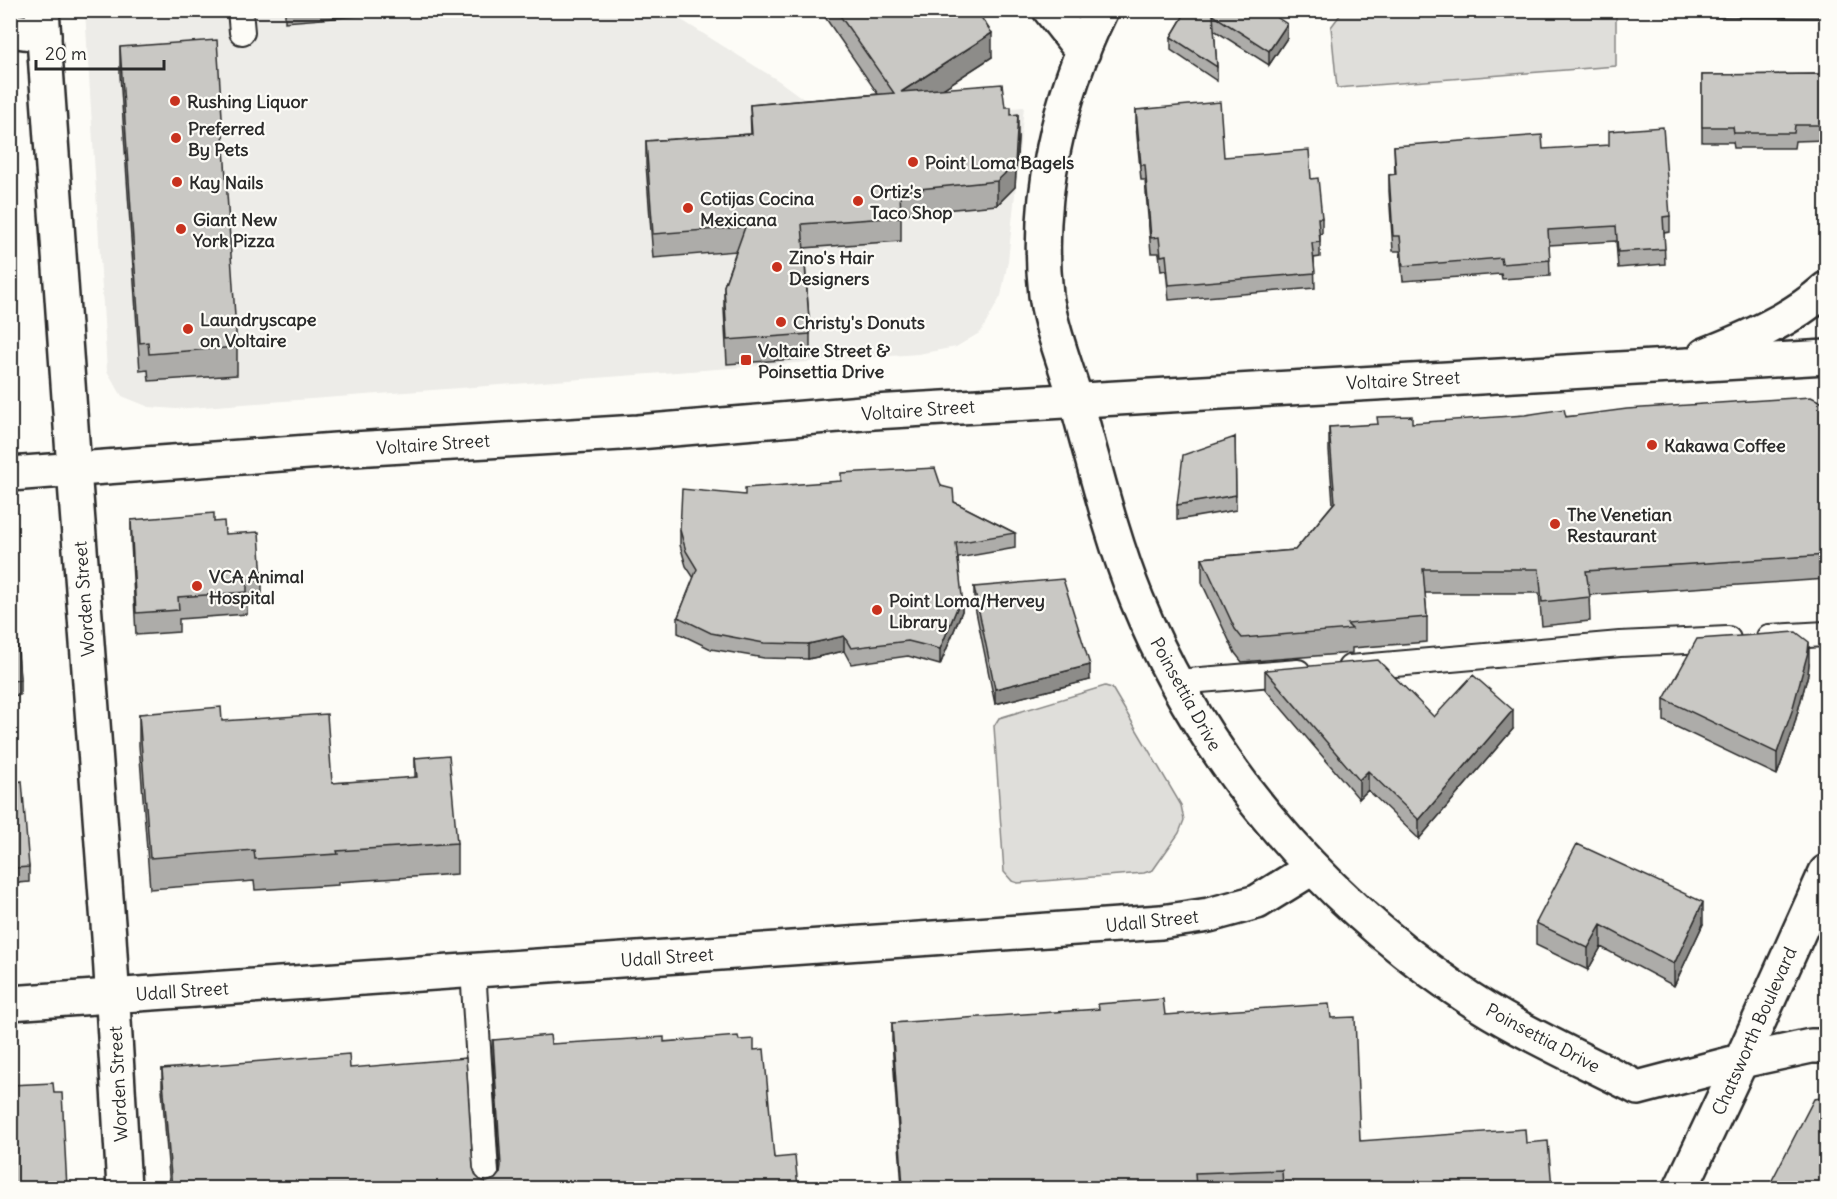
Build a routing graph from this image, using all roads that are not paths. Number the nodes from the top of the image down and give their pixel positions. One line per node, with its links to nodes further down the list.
1 (1050, 10): 5 (street)
2 (1101, 10): 5 (street, Poinsettia Drive)
3 (43, 23): 4 (street); 10 (street, Worden Street)
4 (10, 30)
5 (1083, 52): 9 (street, Poinsettia Drive)
6 (1827, 289): 8 (street)
7 (1827, 357): 8 (street, Voltaire Street)
8 (1675, 364): 9 (street, Voltaire Street)
9 (1076, 400): 10 (street, Voltaire Street); 13 (street, Poinsettia Drive)
10 (74, 469): 11 (street, Voltaire Street); 17 (street, Worden Street)
11 (10, 474)
12 (1827, 634): 13 (lane)
13 (1177, 682): 14 (street, Poinsettia Drive)
14 (1312, 868): 16 (street, Udall Street); 20 (street, Poinsettia Drive)
15 (1827, 872): 20 (street, Chatsworth Boulevard)
16 (473, 970): 17 (street, Udall Street); 22 (lane)
17 (113, 995): 18 (street, Udall Street); 21 (street, Worden Street)
18 (10, 1003)
19 (1827, 1046): 20 (street)
20 (1742, 1061): 23 (street, Chatsworth Boulevard)
21 (123, 1188)
22 (487, 1188)
23 (1681, 1188)

